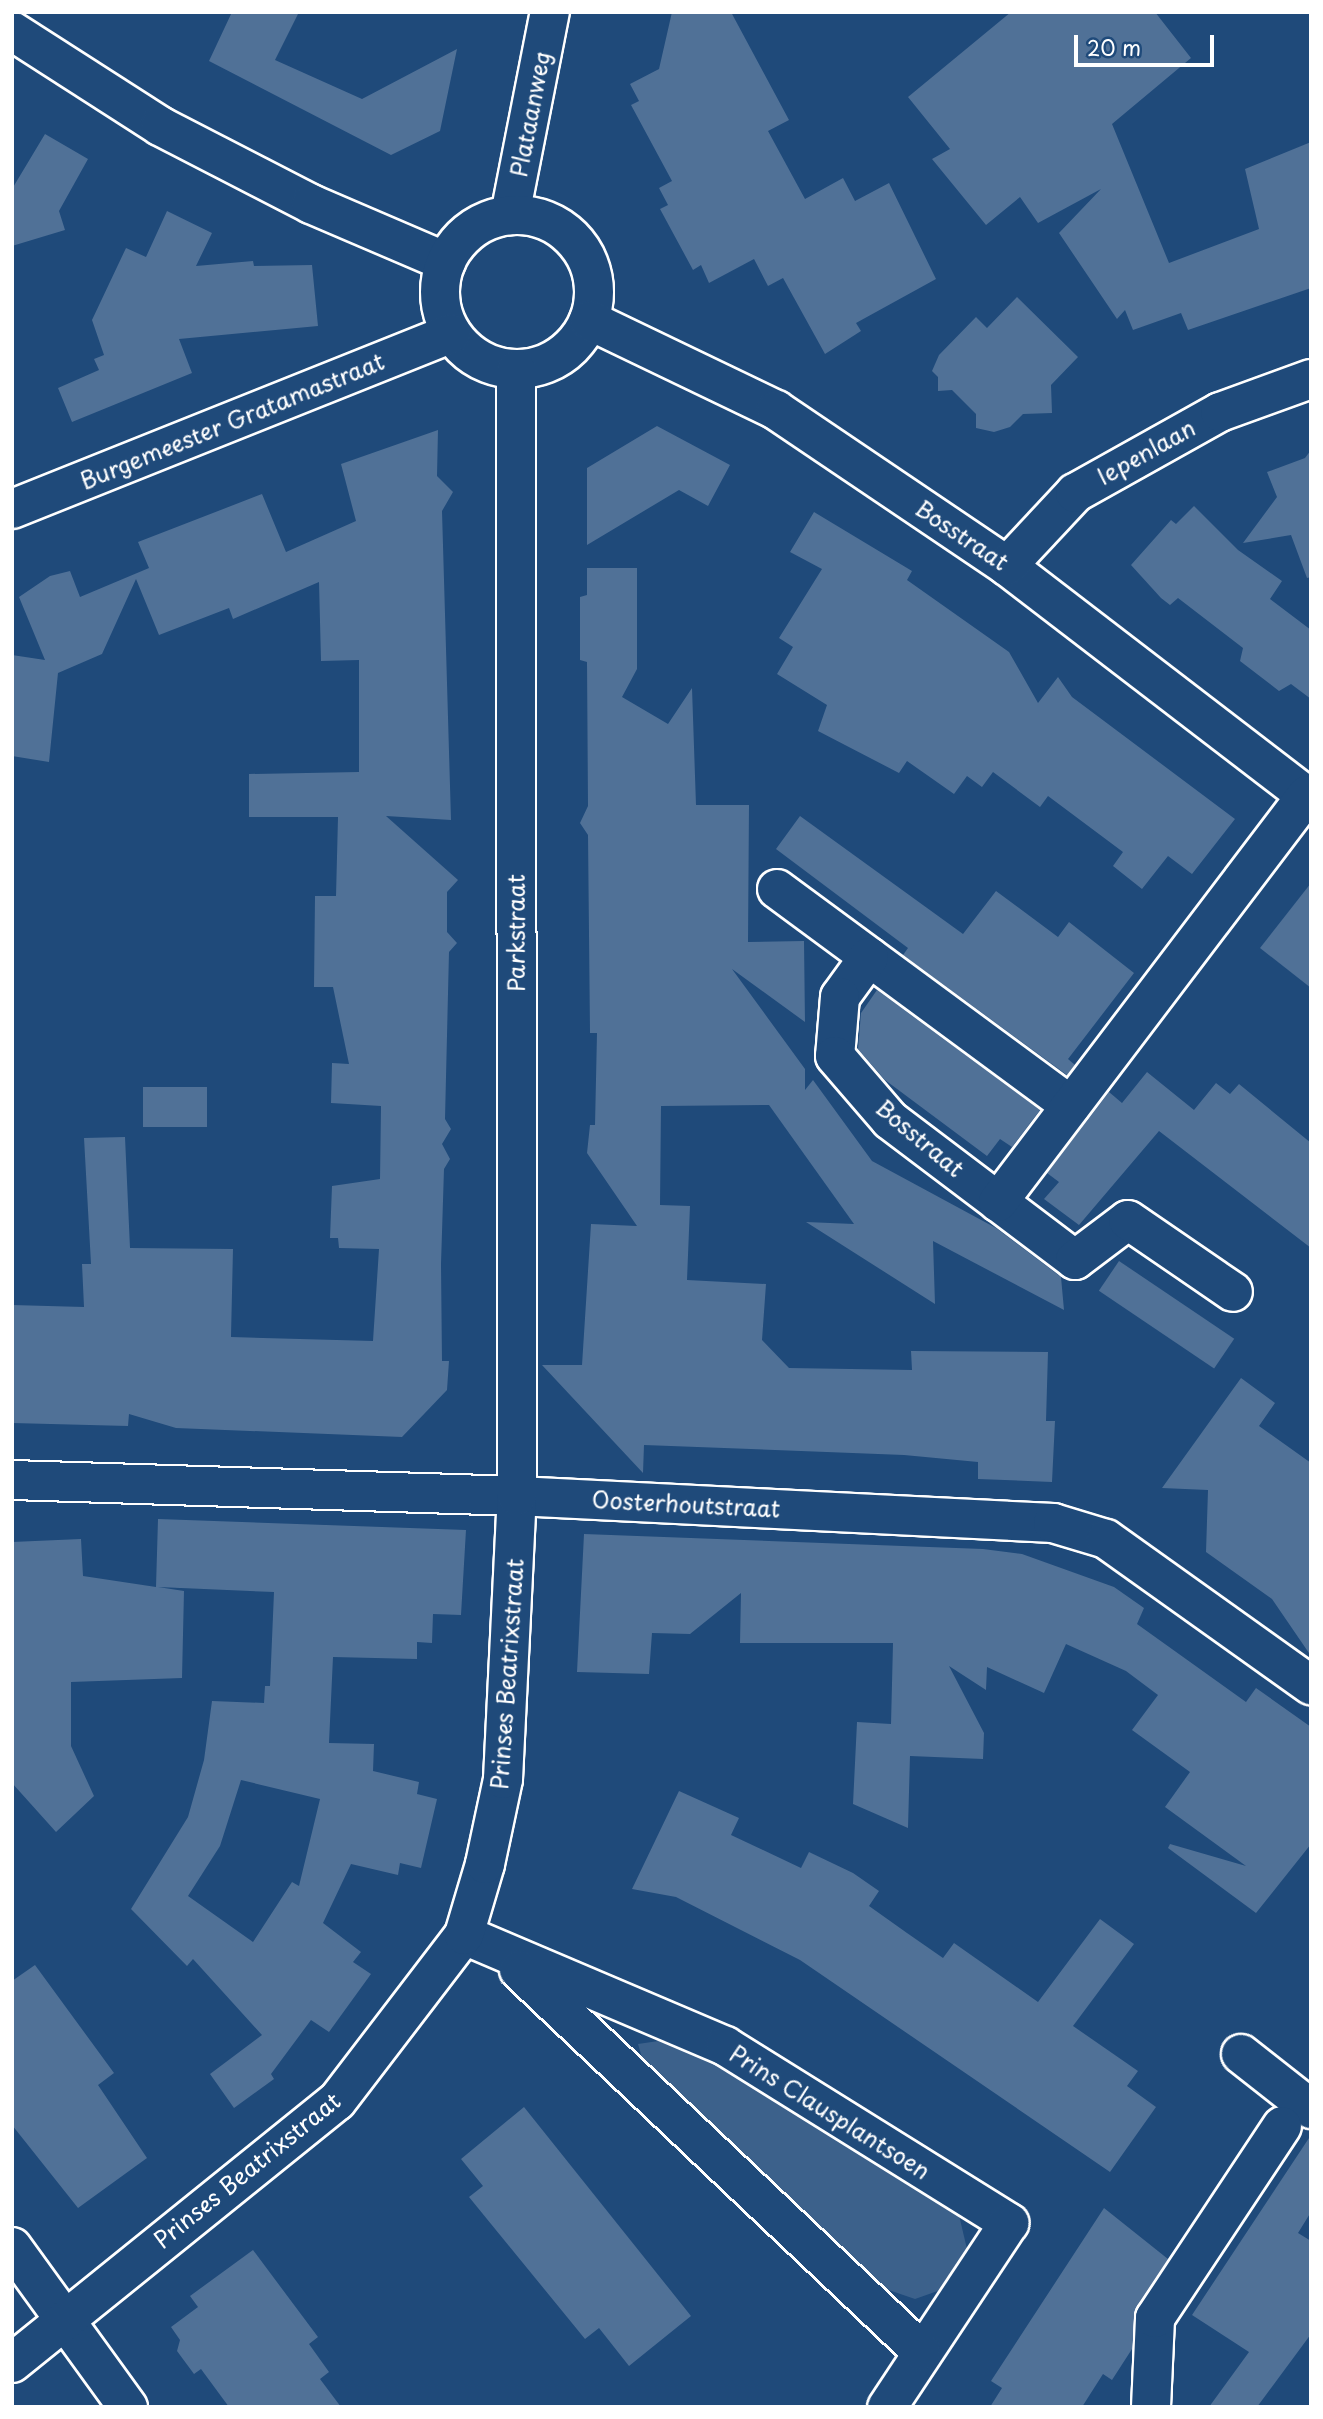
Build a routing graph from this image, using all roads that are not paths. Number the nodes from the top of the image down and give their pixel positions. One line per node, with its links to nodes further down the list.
1 (550, 12): 3 (street, Plataanweg)
2 (12, 31): 4 (street)
3 (510, 215): 4 (street); 5 (street)
4 (446, 262): 6 (street)
5 (589, 320): 7 (street); 10 (street, Bosstraat)
6 (451, 333): 7 (street); 9 (street, Burgemeester Gratamastraat)
7 (516, 370): 18 (street, Parkstraat)
8 (1311, 379): 10 (street, Iepenlaan)
9 (12, 509)
10 (1007, 566): 11 (street, Bosstraat)
11 (1309, 797): 14 (street, Bosstraat)
12 (777, 889): 13 (street)
13 (869, 957): 14 (street); 15 (street, Bosstraat)
14 (1071, 1107): 15 (street, Bosstraat)
15 (999, 1202): 16 (street, Bosstraat)
16 (1233, 1292)
17 (12, 1480): 18 (street, Oosterhoutstraat)
18 (517, 1496): 19 (street, Oosterhoutstraat); 20 (street, Prinses Beatrixstraat)
19 (1311, 1685)
20 (464, 1935): 21 (street, Prins Clausplantsoen); 25 (street, Prinses Beatrixstraat)
21 (502, 1954): 26 (street, Prins Clausplantsoen); 26 (street, Prins Clausplantsoen)
22 (1241, 2054): 23 (street)
23 (1296, 2118): 30 (street)
24 (12, 2247): 25 (street)
25 (63, 2317): 27 (street, Prinses Beatrixstraat); 28 (street)
26 (921, 2351): 29 (street, Prins Clausplantsoen)
27 (12, 2363)
28 (128, 2407)
29 (887, 2407)
30 (1151, 2407)

